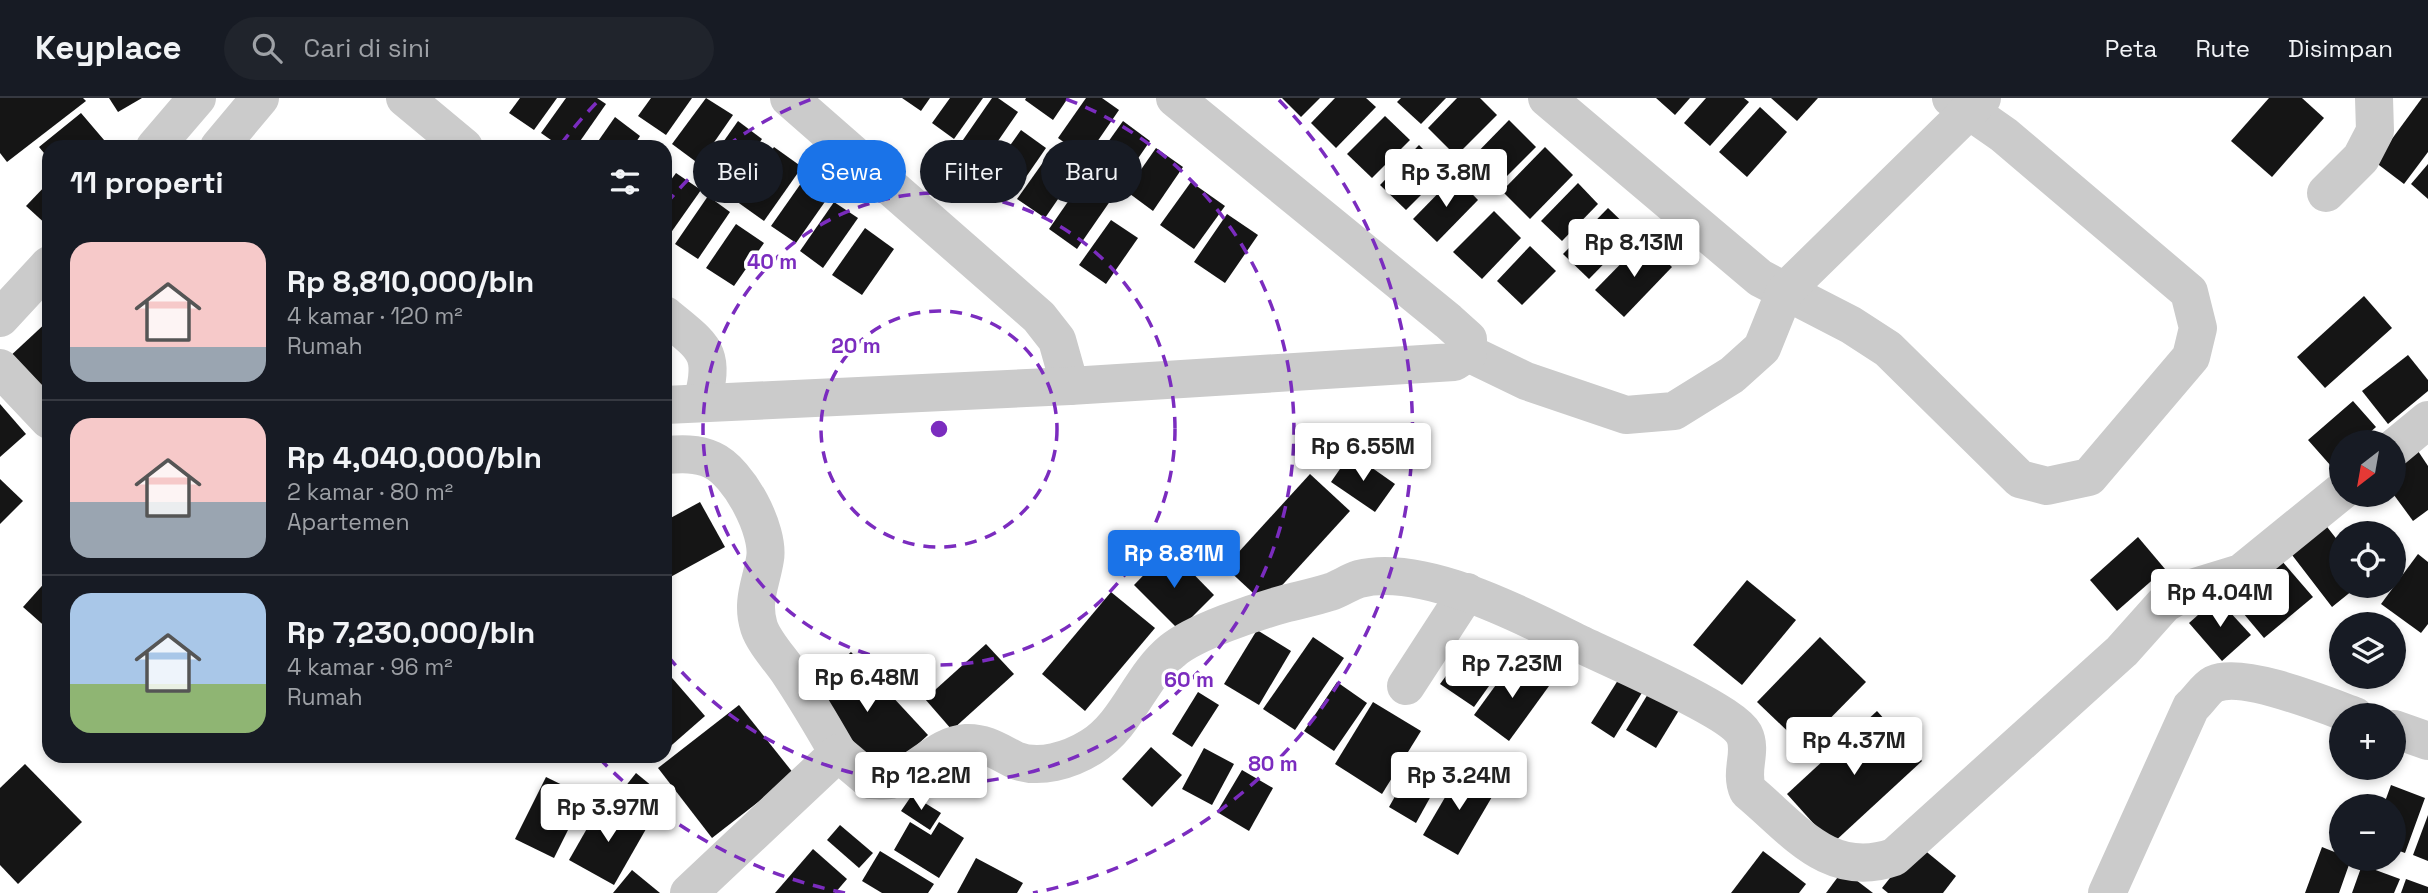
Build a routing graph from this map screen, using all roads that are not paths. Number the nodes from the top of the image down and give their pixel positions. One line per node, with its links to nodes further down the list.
1 (197, 98): 9 (street)
2 (260, 98): 10 (street)
3 (405, 98): 11 (street)
4 (789, 98): 19 (street)
5 (1175, 98): 17 (street)
6 (1547, 98): 14 (street)
7 (2374, 98): 12 (street)
8 (1968, 102): 14 (street); 14 (street)
9 (161, 140)
10 (225, 140)
11 (456, 140)
12 (2326, 193)
13 (42, 273): 15 (street)
14 (1785, 291): 17 (street)
15 (0, 318)
16 (672, 321): 20 (street)
17 (1468, 353): 19 (street)
18 (0, 368): 22 (street)
19 (1070, 386): 20 (street)
20 (702, 403): 21 (street)
21 (672, 405)
22 (42, 413)
23 (2428, 420): 24 (street)
24 (2406, 438)
25 (672, 454): 32 (street)
26 (2329, 502): 27 (street)
27 (1467, 592): 28 (street); 32 (street)
28 (1406, 686)
29 (2329, 707): 34 (street)
30 (2406, 733): 31 (street)
31 (2428, 741)
32 (838, 753): 33 (street)
33 (689, 893)
34 (2107, 893)

